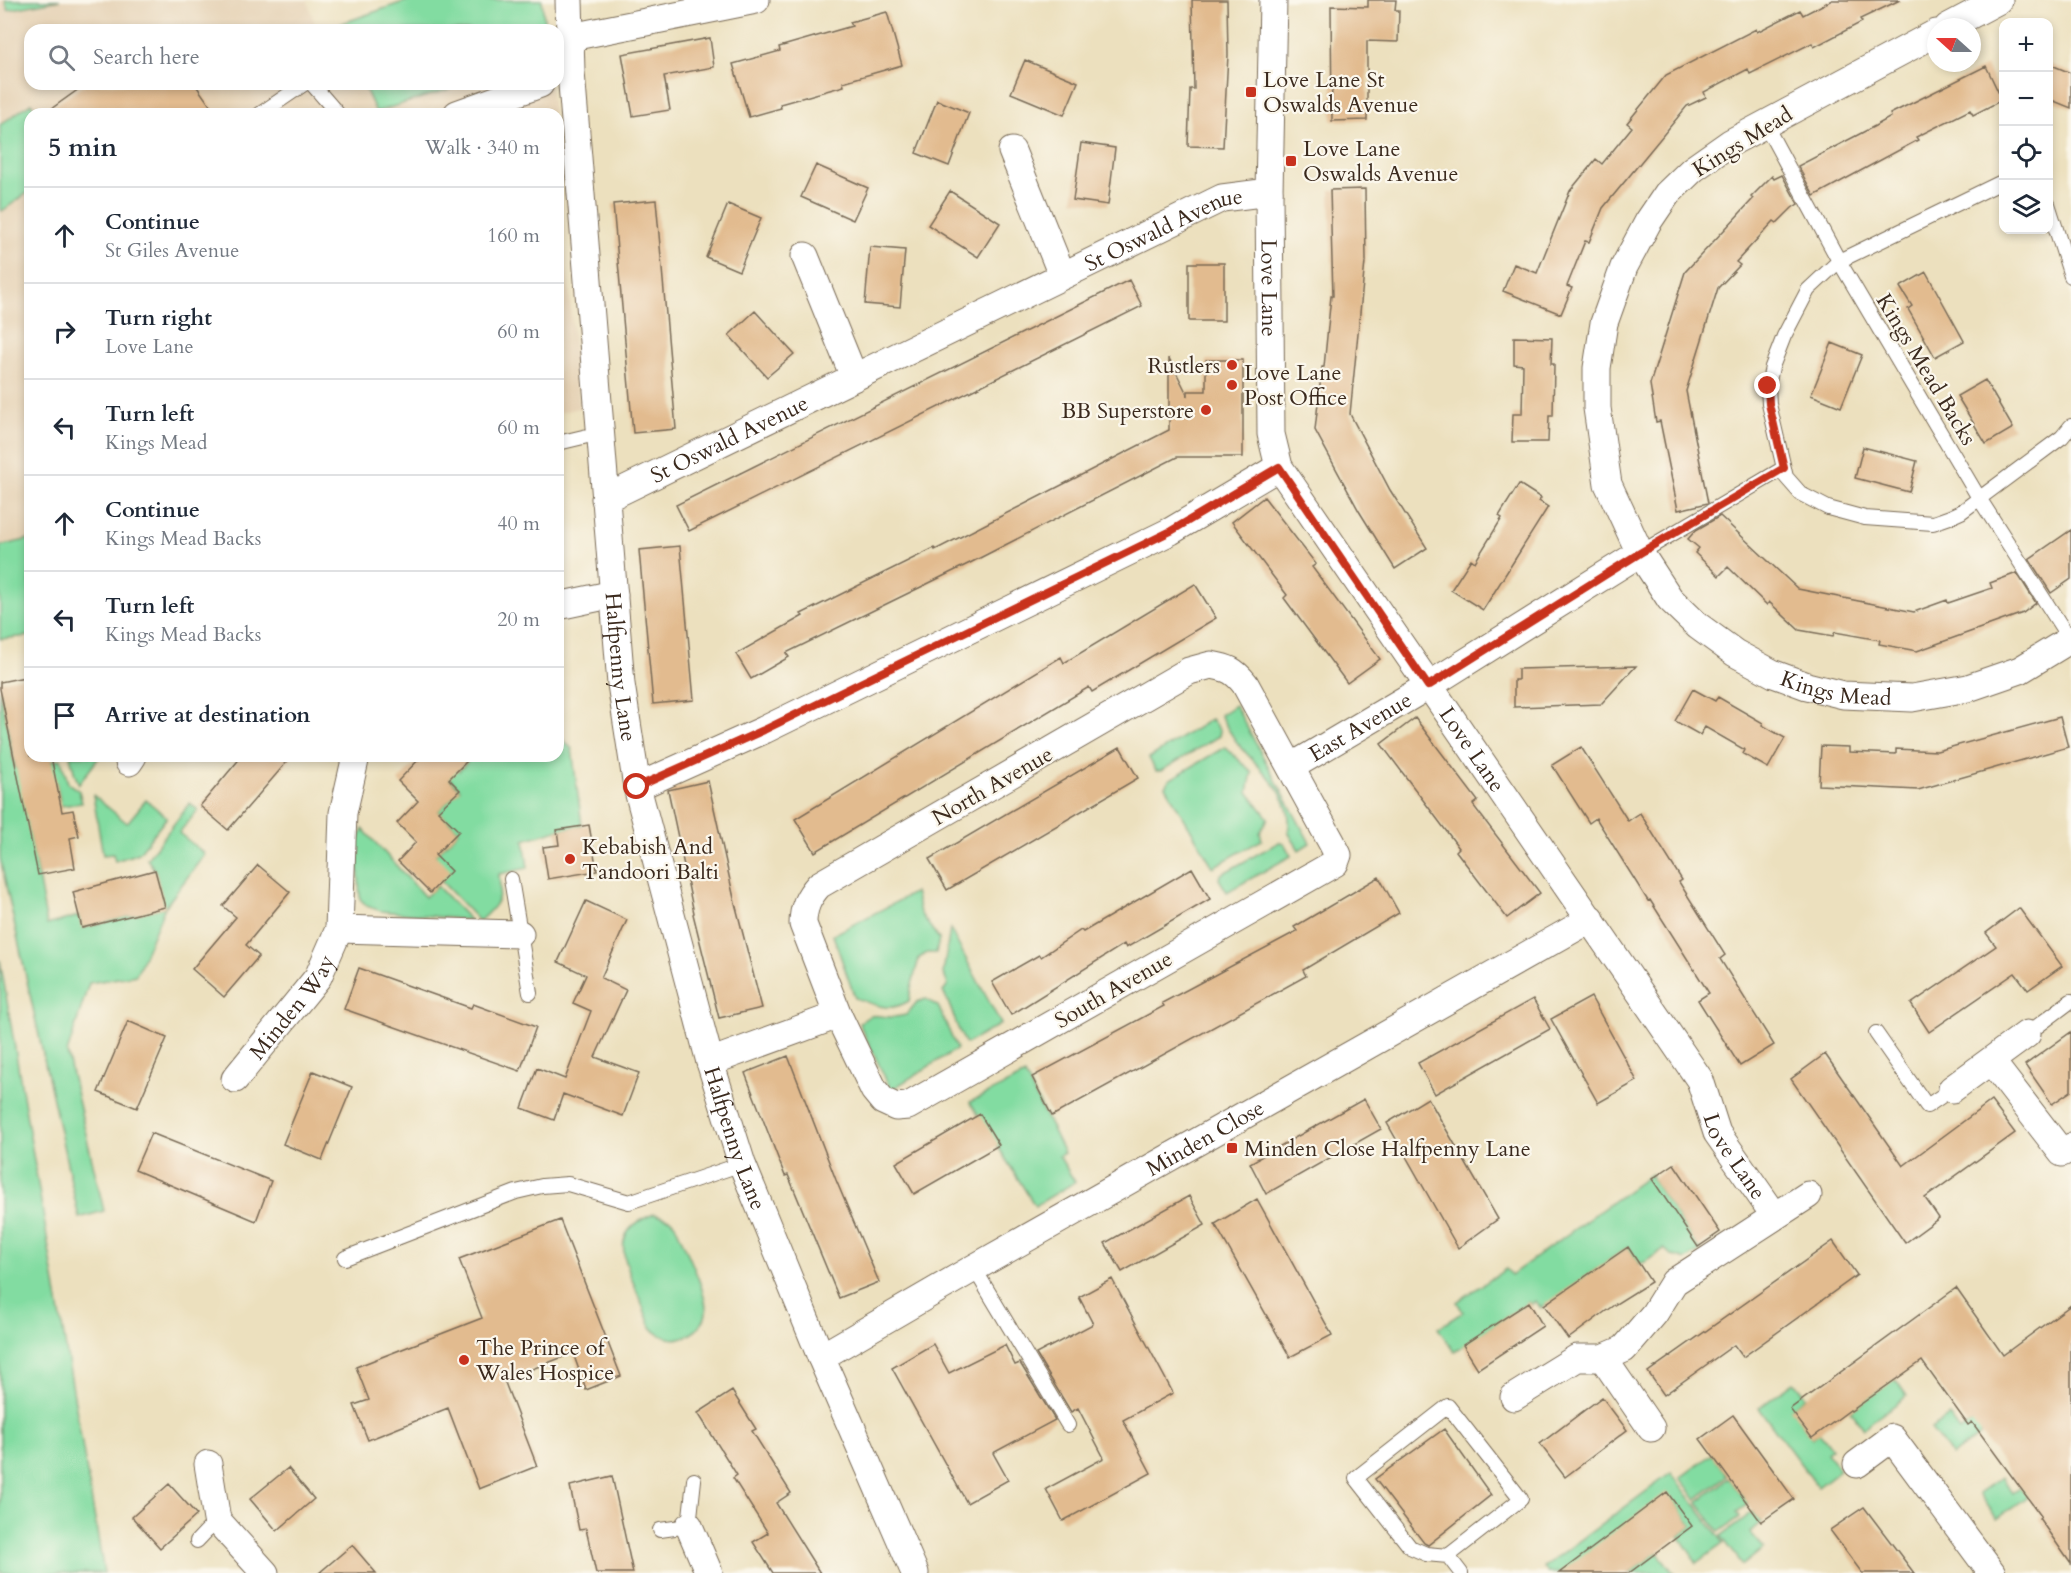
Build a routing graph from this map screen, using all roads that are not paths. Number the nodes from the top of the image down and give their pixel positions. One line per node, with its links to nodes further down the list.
1 (569, 0): 6 (street, Halfpenny Lane)
2 (756, 0): 6 (street)
3 (1273, 0): 18 (street, Love Lane)
4 (1999, 0): 5 (street)
5 (1965, 18)
6 (571, 37): 8 (street, Halfpenny Lane)
7 (1927, 38): 15 (street, Kings Mead)
8 (565, 75): 26 (street, Halfpenny Lane)
9 (295, 90): 12 (lane)
10 (317, 90): 13 (lane)
11 (523, 90): 14 (street)
12 (269, 108)
13 (333, 108)
14 (474, 108)
15 (1765, 124): 21 (lane, Kings Mead Backs); 32 (street, Kings Mead)
16 (1012, 151): 22 (street, St Oswald Avenue)
17 (1999, 183): 21 (lane)
18 (1269, 192): 22 (street, St Oswald Avenue); 28 (street, Love Lane)
19 (2053, 217): 23 (lane)
20 (805, 256): 24 (street)
21 (1839, 261): 29 (lane); 30 (lane, Kings Mead Backs)
22 (1062, 275): 24 (street, St Oswald Avenue)
23 (2071, 276)
24 (854, 377): 31 (street, St Oswald Avenue)
25 (2071, 426): 30 (lane)
26 (600, 433): 27 (lane); 31 (street, Halfpenny Lane)
27 (564, 441)
28 (1279, 467): 37 (street, Love Lane); 40 (street)
29 (1784, 468): 30 (lane); 32 (lane)
30 (1979, 498): 35 (lane, Kings Mead Backs)
31 (605, 499): 33 (street, Halfpenny Lane)
32 (1640, 553): 35 (street, Kings Mead); 37 (street)
33 (614, 594): 34 (street); 40 (street, Halfpenny Lane)
34 (564, 605)
35 (2070, 639)
36 (1189, 671): 39 (street, East Avenue); 48 (street, North Avenue)
37 (1428, 686): 39 (street, East Avenue); 43 (street, Love Lane)
38 (355, 762): 44 (street, Minden Way)
39 (1291, 767): 41 (street, East Avenue)
40 (637, 787): 52 (street, Halfpenny Lane)
41 (1332, 843): 48 (street, South Avenue)
42 (511, 879): 45 (lane)
43 (1591, 919): 58 (street, Love Lane); 60 (street, Minden Close)
44 (339, 929): 45 (street, Minden Way); 53 (street, Minden Way)
45 (520, 934): 46 (lane)
46 (530, 993)
47 (2071, 1001): 50 (lane)
48 (838, 1016): 52 (street)
49 (1875, 1033): 54 (lane)
50 (2027, 1034): 51 (street)
51 (1991, 1060): 54 (street); 55 (street)
52 (710, 1062): 56 (street, Halfpenny Lane)
53 (235, 1079)
54 (1952, 1089)
55 (2071, 1147)
56 (742, 1164): 59 (lane); 61 (street, Halfpenny Lane)
57 (1808, 1195): 58 (street)
58 (1775, 1216): 62 (street)
59 (345, 1258)
60 (974, 1268): 61 (street, Minden Close); 64 (lane)
61 (821, 1357): 76 (street, Halfpenny Lane)
62 (1603, 1358): 63 (street); 65 (street)
63 (1514, 1397)
64 (1068, 1425)
65 (1651, 1428)
66 (208, 1464): 69 (street)
67 (1857, 1464): 78 (street)
68 (694, 1480): 70 (lane)
69 (217, 1521): 72 (lane); 74 (street)
70 (689, 1526): 71 (lane); 75 (street)
71 (660, 1530)
72 (197, 1542)
73 (1448, 1556): 73 (lane); 77 (lane)
74 (265, 1573)
75 (710, 1573)
76 (915, 1573)
77 (1461, 1573)
78 (1992, 1573)

